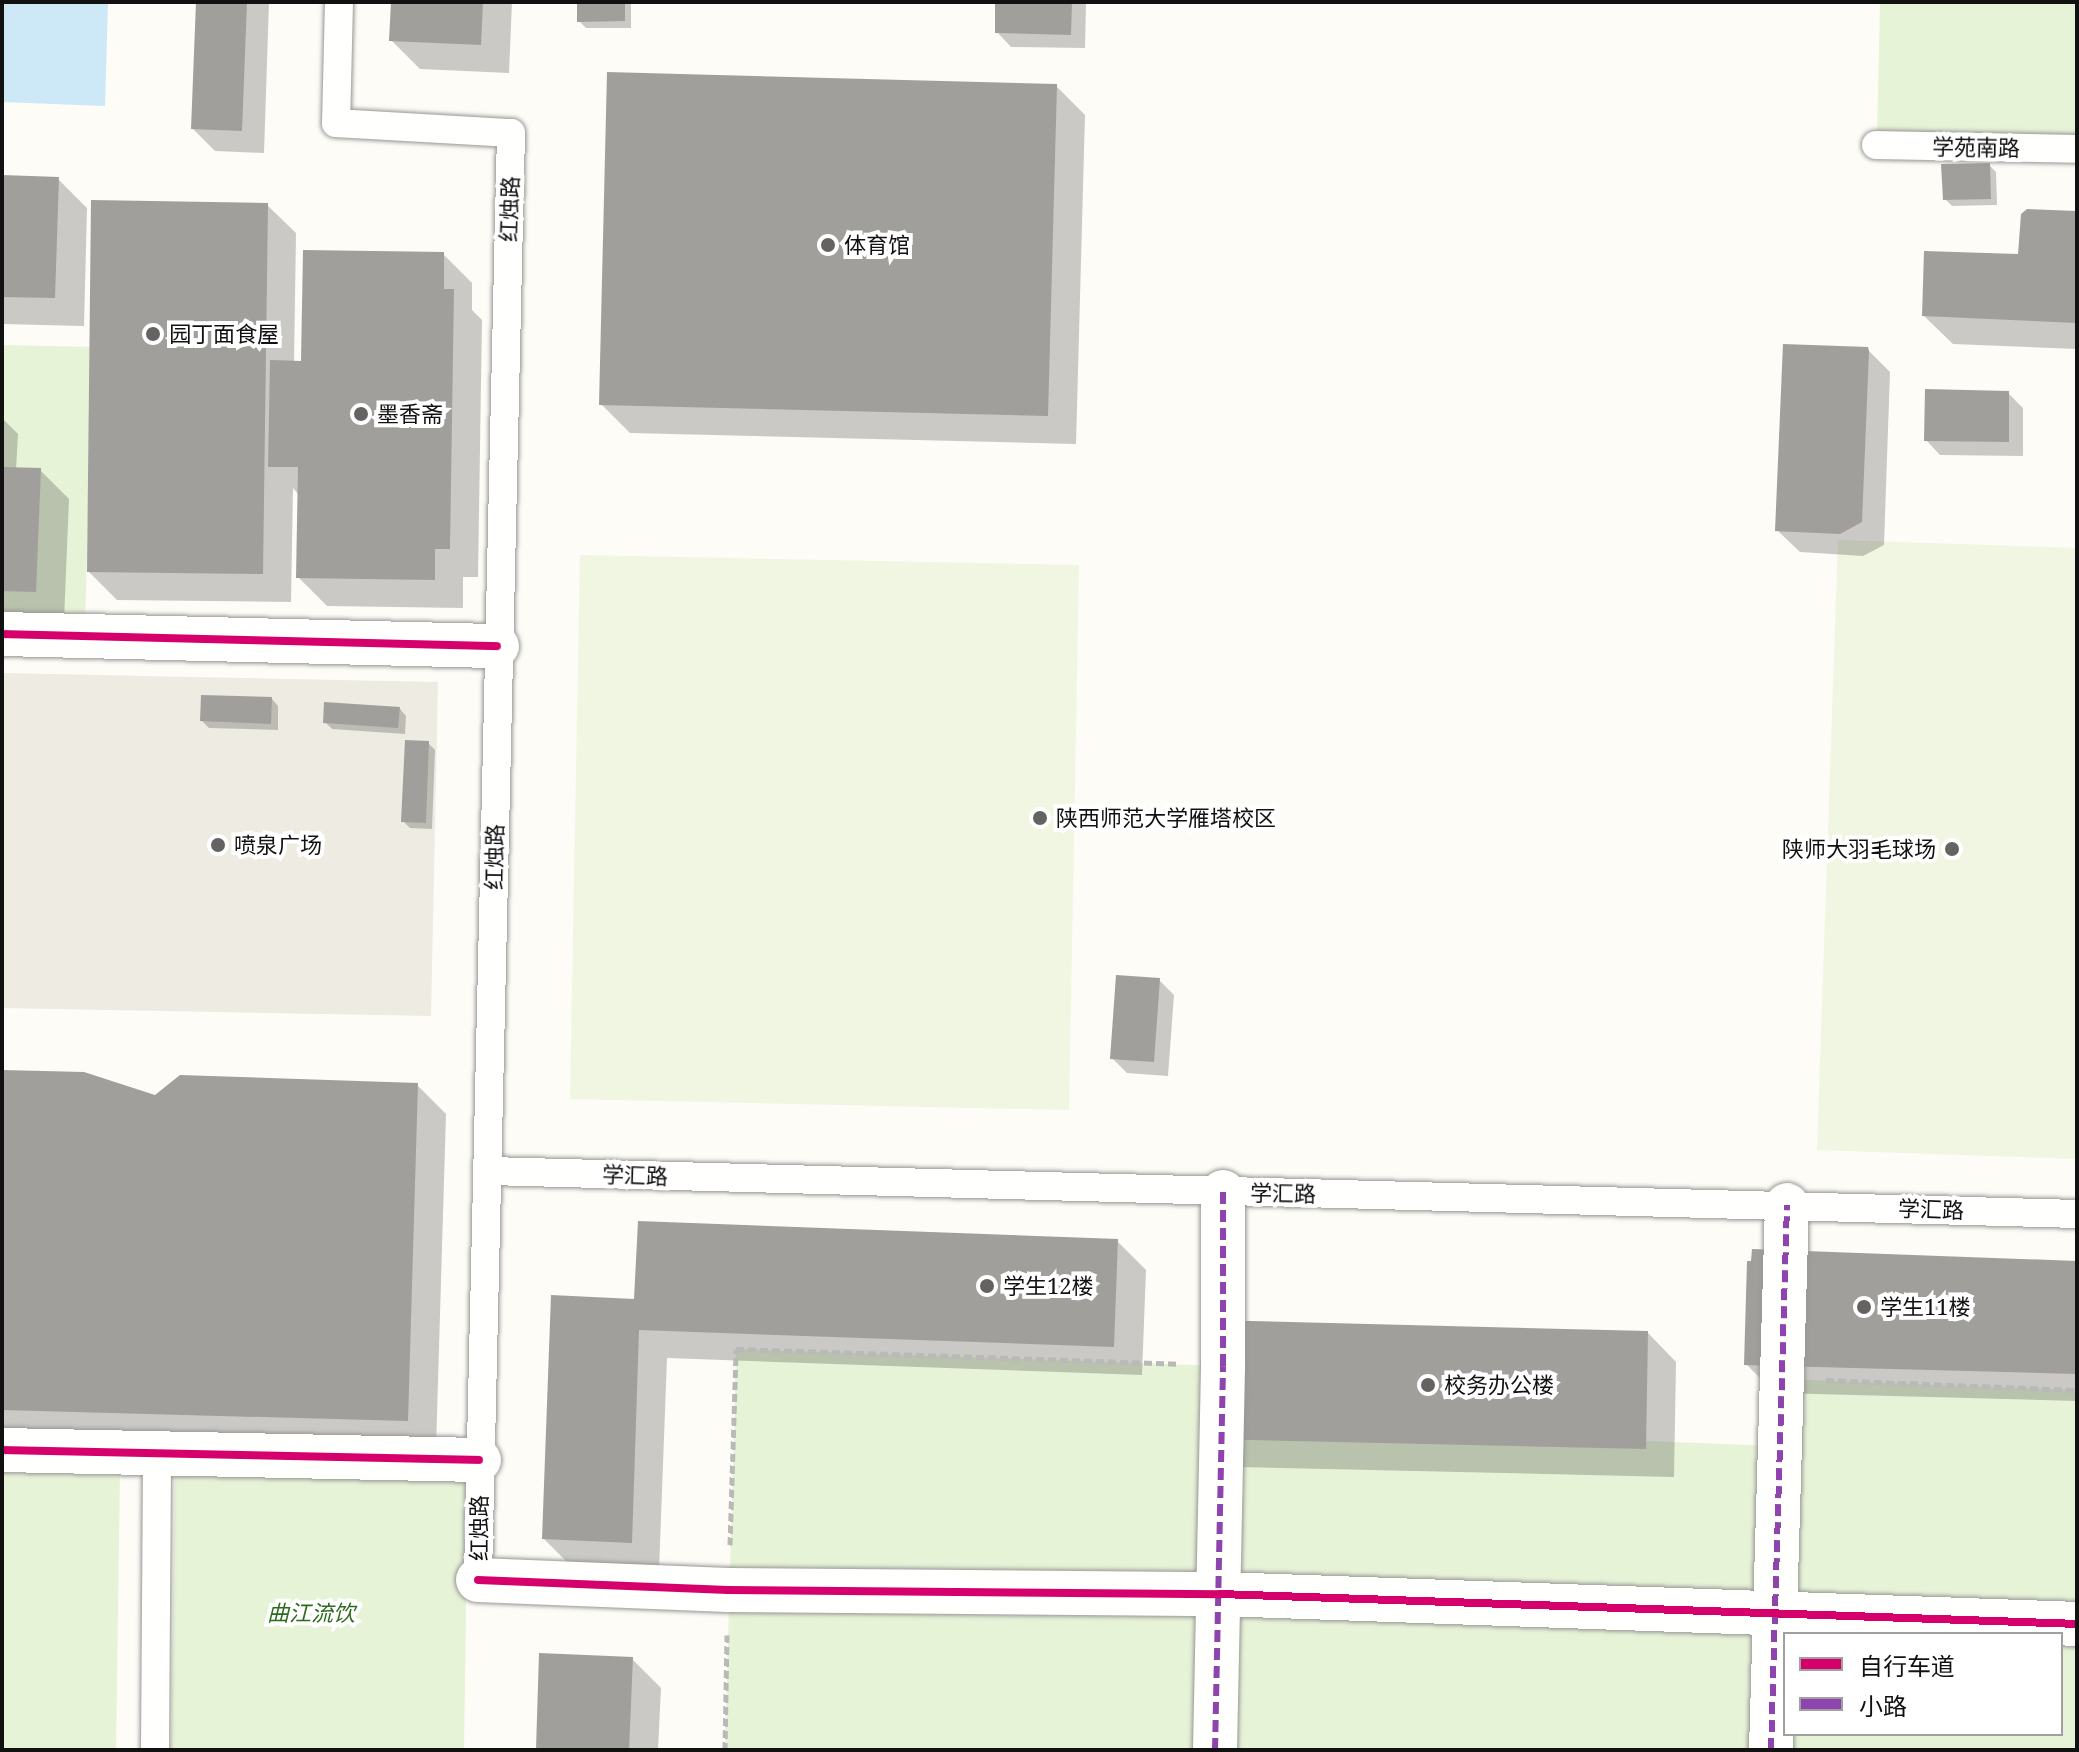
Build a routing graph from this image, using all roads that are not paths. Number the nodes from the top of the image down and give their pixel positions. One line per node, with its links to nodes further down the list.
1 (339, 2): 5 (lane, 红烛路)
2 (1876, 145): 3 (lane, 学苑南路)
3 (2077, 149)
4 (2, 634): 5 (street)
5 (497, 646): 6 (lane, 红烛路)
6 (489, 1171): 7 (lane, 学汇路); 12 (lane, 红烛路)
7 (1223, 1192): 8 (lane, 学汇路); 14 (street)
8 (1787, 1205): 9 (lane, 学汇路); 15 (street)
9 (2077, 1214)
10 (2, 1450): 11 (street)
11 (157, 1452): 12 (street); 17 (lane)
12 (479, 1460): 13 (lane, 红烛路)
13 (478, 1580): 14 (street)
14 (1220, 1594): 15 (street); 18 (street)
15 (1776, 1612): 16 (street); 19 (street)
16 (2077, 1624)
17 (155, 1750)
18 (1215, 1750)
19 (1771, 1750)

